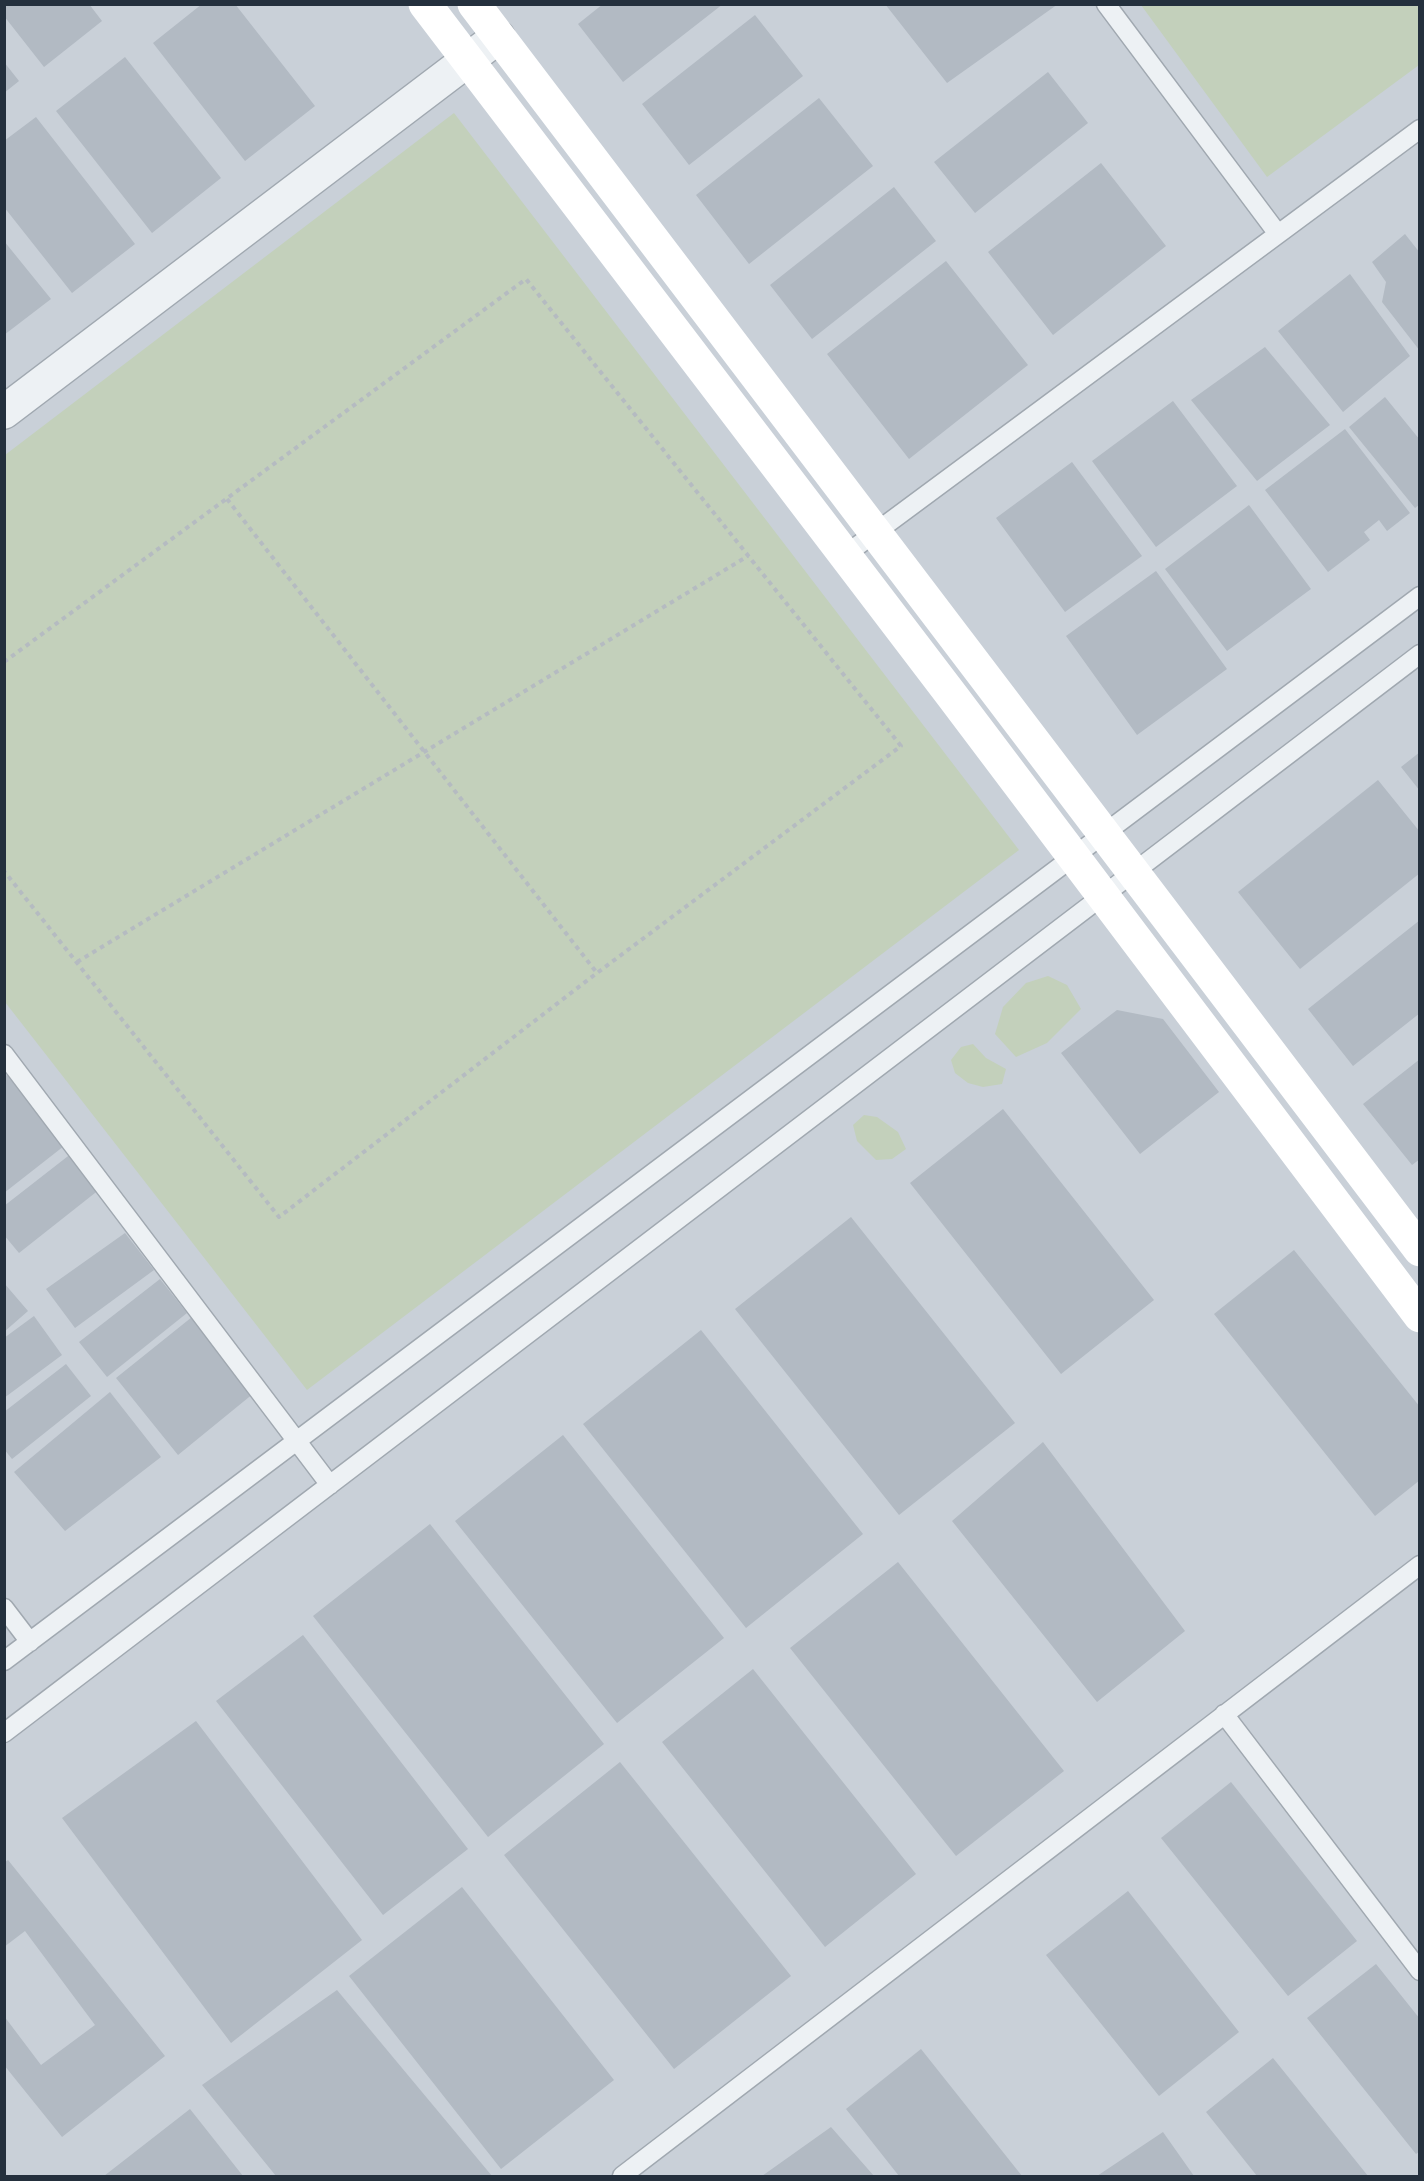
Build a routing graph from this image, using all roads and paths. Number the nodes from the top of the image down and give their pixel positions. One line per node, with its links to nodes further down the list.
1 (425, 4): 5 (street)
2 (474, 4): 4 (street)
3 (1106, 4): 7 (lane)
4 (498, 37): 5 (street); 10 (street)
5 (468, 60): 8 (street); 11 (street)
6 (1419, 129): 7 (lane)
7 (1278, 234): 10 (lane)
8 (4, 412)
9 (227, 499): 12 (path); 15 (path); 22 (path)
10 (875, 532): 11 (lane); 16 (street)
11 (844, 555): 17 (street)
12 (748, 556): 21 (path); 22 (path)
13 (1419, 596): 16 (lane)
14 (1419, 654): 19 (lane)
15 (4, 662)
16 (1104, 834): 17 (lane); 19 (street)
17 (1074, 857): 20 (street); 26 (lane)
18 (4, 871): 21 (path)
19 (1133, 872): 20 (lane); 24 (street)
20 (1102, 896): 25 (street); 27 (lane)
21 (77, 962): 22 (path)
22 (597, 973)
23 (4, 1054): 26 (lane)
24 (1419, 1250)
25 (1419, 1316)
26 (297, 1441): 27 (lane); 30 (lane)
27 (330, 1485): 33 (lane)
28 (1419, 1565): 32 (lane)
29 (4, 1608): 30 (lane)
30 (30, 1642): 31 (lane)
31 (4, 1661)
32 (1224, 1714): 34 (lane); 35 (lane)
33 (4, 1733)
34 (1419, 1971)
35 (622, 2176)

